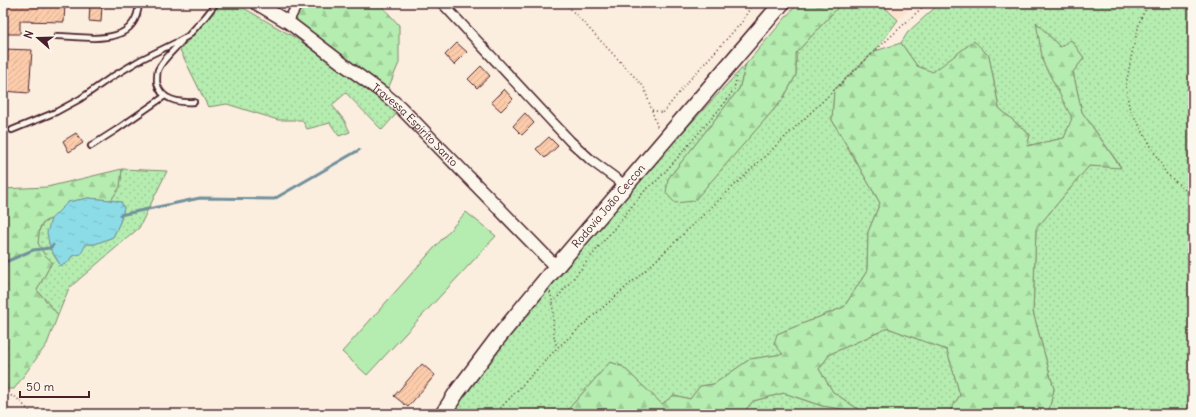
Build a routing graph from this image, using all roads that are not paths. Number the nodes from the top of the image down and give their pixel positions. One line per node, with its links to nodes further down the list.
1 (139, 3): 8 (lane)
2 (216, 3): 9 (lane)
3 (256, 3): 7 (street, Travessa Espirito Santo)
4 (298, 3): 7 (street)
5 (442, 3): 14 (street)
6 (782, 3): 14 (main road, Rodovia João Ceccon)
7 (288, 22): 15 (street, Travessa Espirito Santo)
8 (56, 36)
9 (186, 37): 10 (lane); 12 (lane)
10 (165, 96): 11 (lane); 13 (lane)
11 (194, 102)
12 (12, 130)
13 (91, 146)
14 (626, 186): 15 (main road, Rodovia João Ceccon)
15 (556, 267): 16 (main road, Rodovia João Ceccon)
16 (443, 414)

